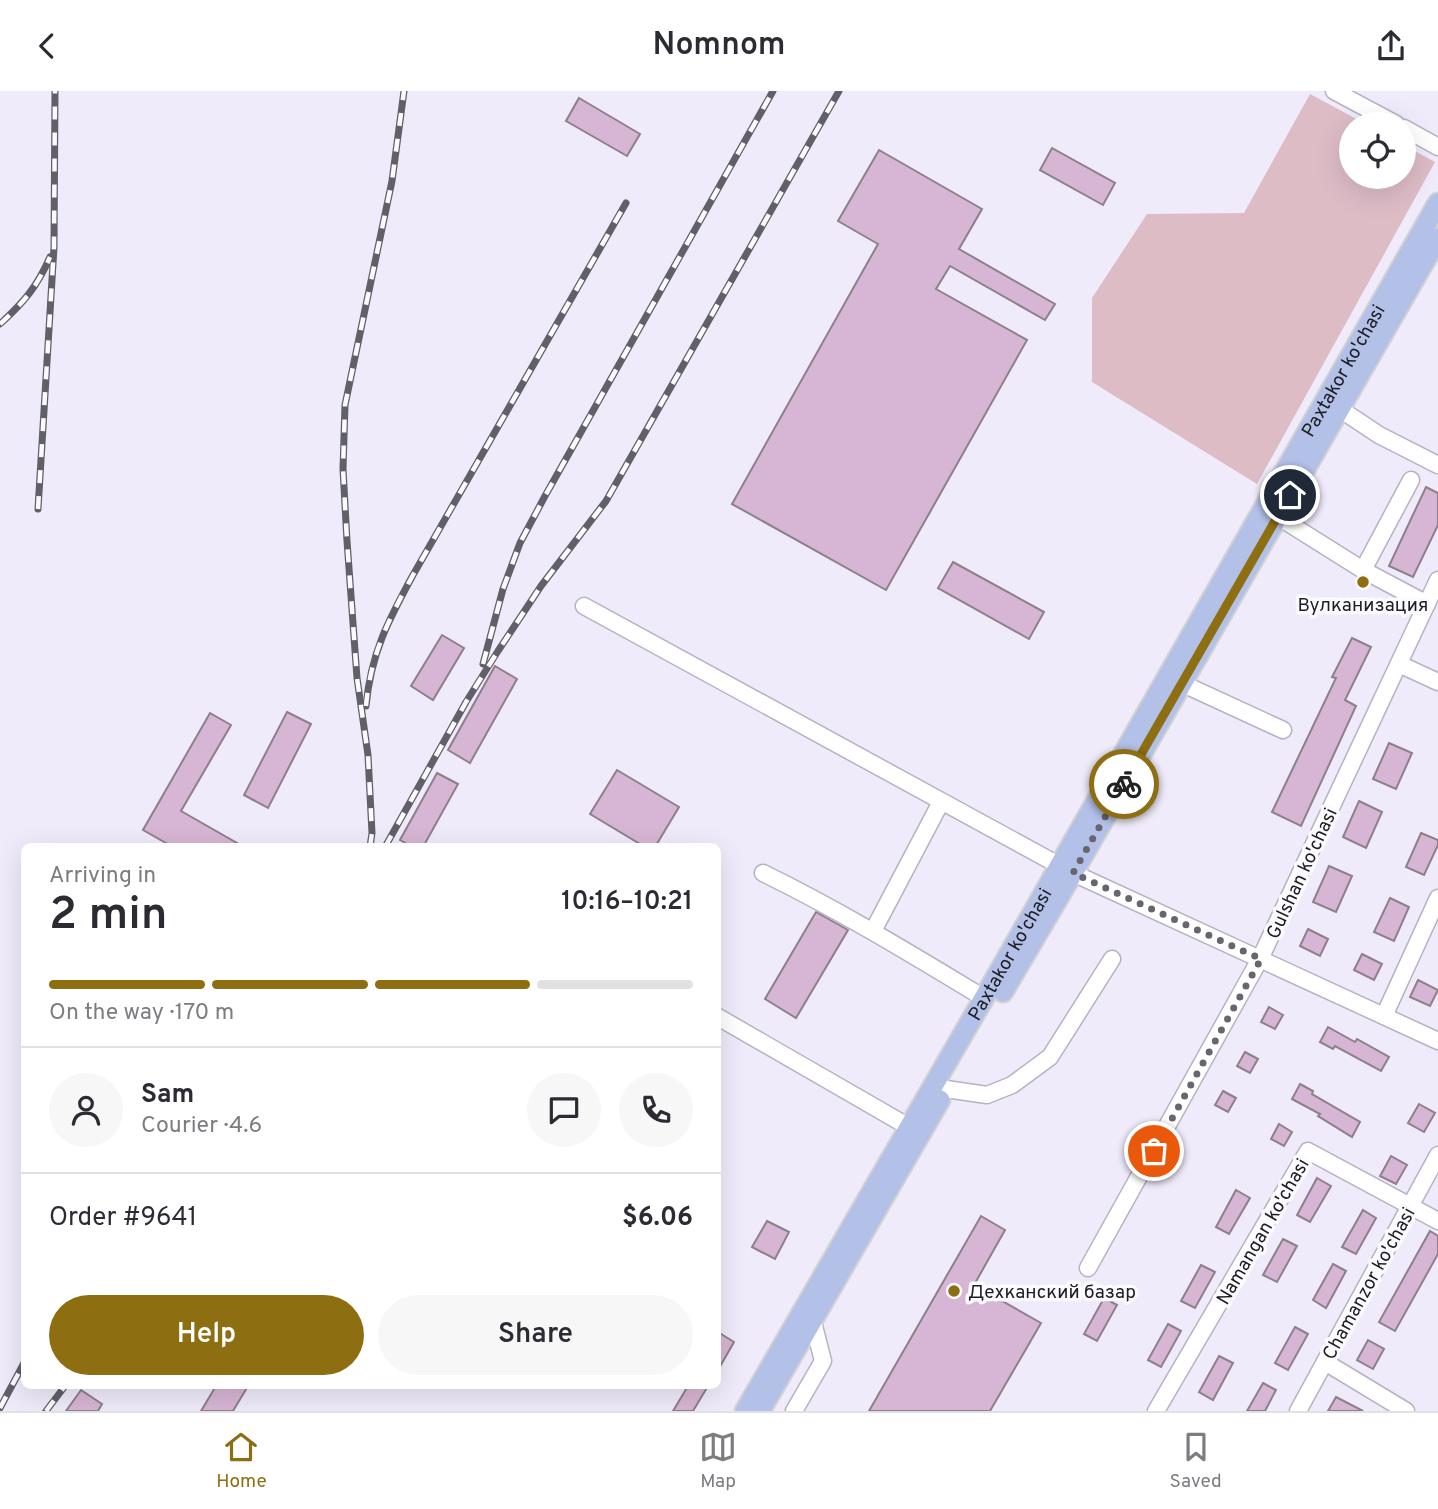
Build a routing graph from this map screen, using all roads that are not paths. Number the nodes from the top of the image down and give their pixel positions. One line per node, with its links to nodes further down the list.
1 (1334, 91): 2 (street)
2 (1373, 112)
3 (1416, 134): 4 (street)
4 (1438, 146)
5 (1438, 203): 20 (main road, Paxtakor ko'chasi)
6 (1438, 238): 7 (main road, Paxtakor ko'chasi)
7 (1340, 409): 8 (street); 10 (main road, Paxtakor ko'chasi)
8 (1438, 465)
9 (1411, 480): 11 (street)
10 (1277, 516): 11 (street); 17 (main road, Paxtakor ko'chasi)
11 (1363, 571): 13 (street)
12 (1438, 580): 13 (street, Gulshan ko'chasi)
13 (1427, 604): 15 (street, Gulshan ko'chasi)
14 (584, 606): 19 (street)
15 (1399, 664): 16 (street); 25 (street, Gulshan ko'chasi)
16 (1438, 682)
17 (1181, 683): 18 (street); 20 (main road, Paxtakor ko'chasi)
18 (1283, 730)
19 (941, 802): 20 (street); 23 (street)
20 (1066, 870): 25 (street); 26 (main road, Paxtakor ko'chasi); 30 (main road, Paxtakor ko'chasi)
21 (763, 873): 23 (street)
22 (1438, 898): 27 (street)
23 (873, 931): 26 (street)
24 (1112, 959): 30 (street)
25 (1261, 959): 27 (street); 35 (street, Gulshan ko'chasi)
26 (984, 997): 31 (main road, Paxtakor ko'chasi)
27 (1384, 1016): 29 (street)
28 (721, 1019): 31 (street)
29 (1438, 1041)
30 (946, 1089): 36 (main road, Paxtakor ko'chasi)
31 (909, 1127): 38 (main road, Paxtakor ko'chasi)
32 (1438, 1155): 33 (street, Chamanzor ko'chasi)
33 (1411, 1205): 34 (street); 37 (street, Chamanzor ko'chasi); 41 (street, Namangan ko'chasi)
34 (1438, 1221)
35 (1088, 1268)
36 (813, 1322): 39 (main road, Paxtakor ko'chasi); 40 (street)
37 (1325, 1362): 42 (street, Chamanzor ko'chasi); 43 (street)
38 (745, 1411)
39 (760, 1411)
40 (794, 1411)
41 (1156, 1411)
42 (1298, 1411)
43 (1406, 1411)

